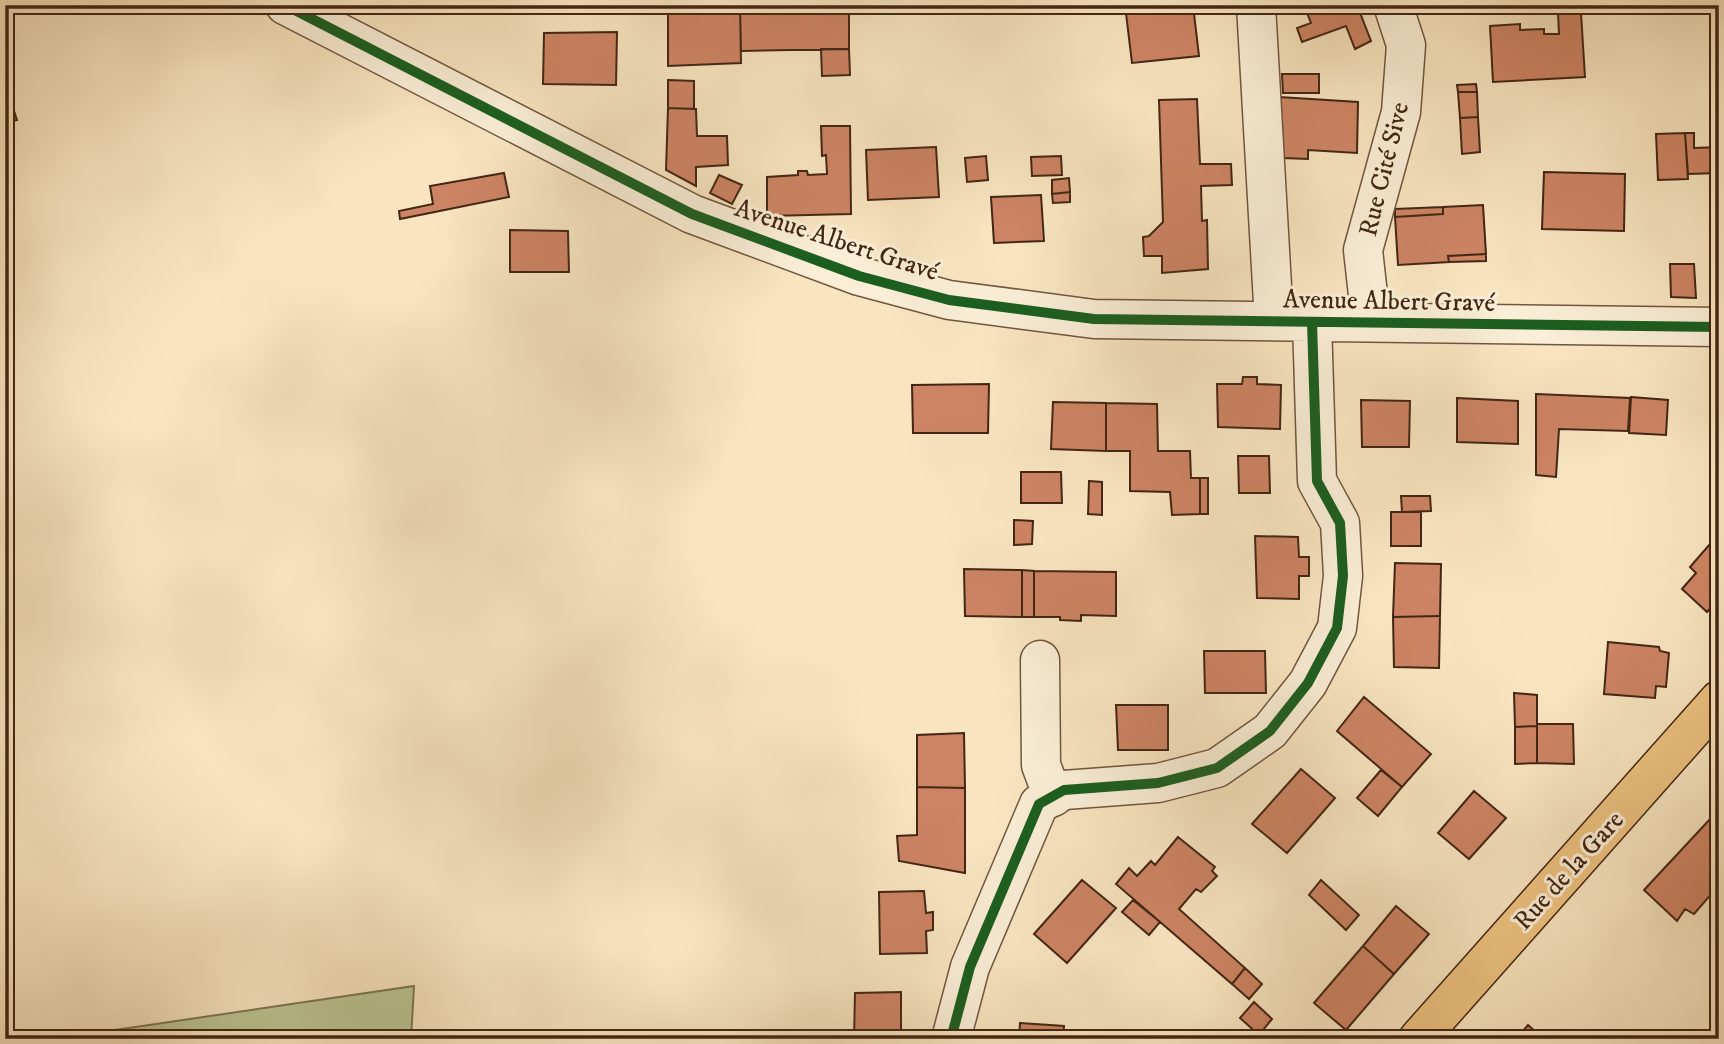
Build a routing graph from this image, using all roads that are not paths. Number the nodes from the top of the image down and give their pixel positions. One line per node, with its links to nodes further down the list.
1 (285, 5): 4 (street, Avenue Albert Gravé)
2 (1256, 5): 4 (street)
3 (1402, 9): 6 (street, Rue Cité Sive)
4 (1274, 321): 5 (street, Avenue Albert Gravé)
5 (1312, 322): 6 (street, Avenue Albert Gravé); 10 (street)
6 (1371, 322): 7 (street, Avenue Albert Gravé)
7 (1719, 327)
8 (1040, 660): 10 (street)
9 (1719, 701): 12 (main road, Rue de la Gare)
10 (1053, 797): 11 (street)
11 (951, 1039)
12 (1418, 1039)

